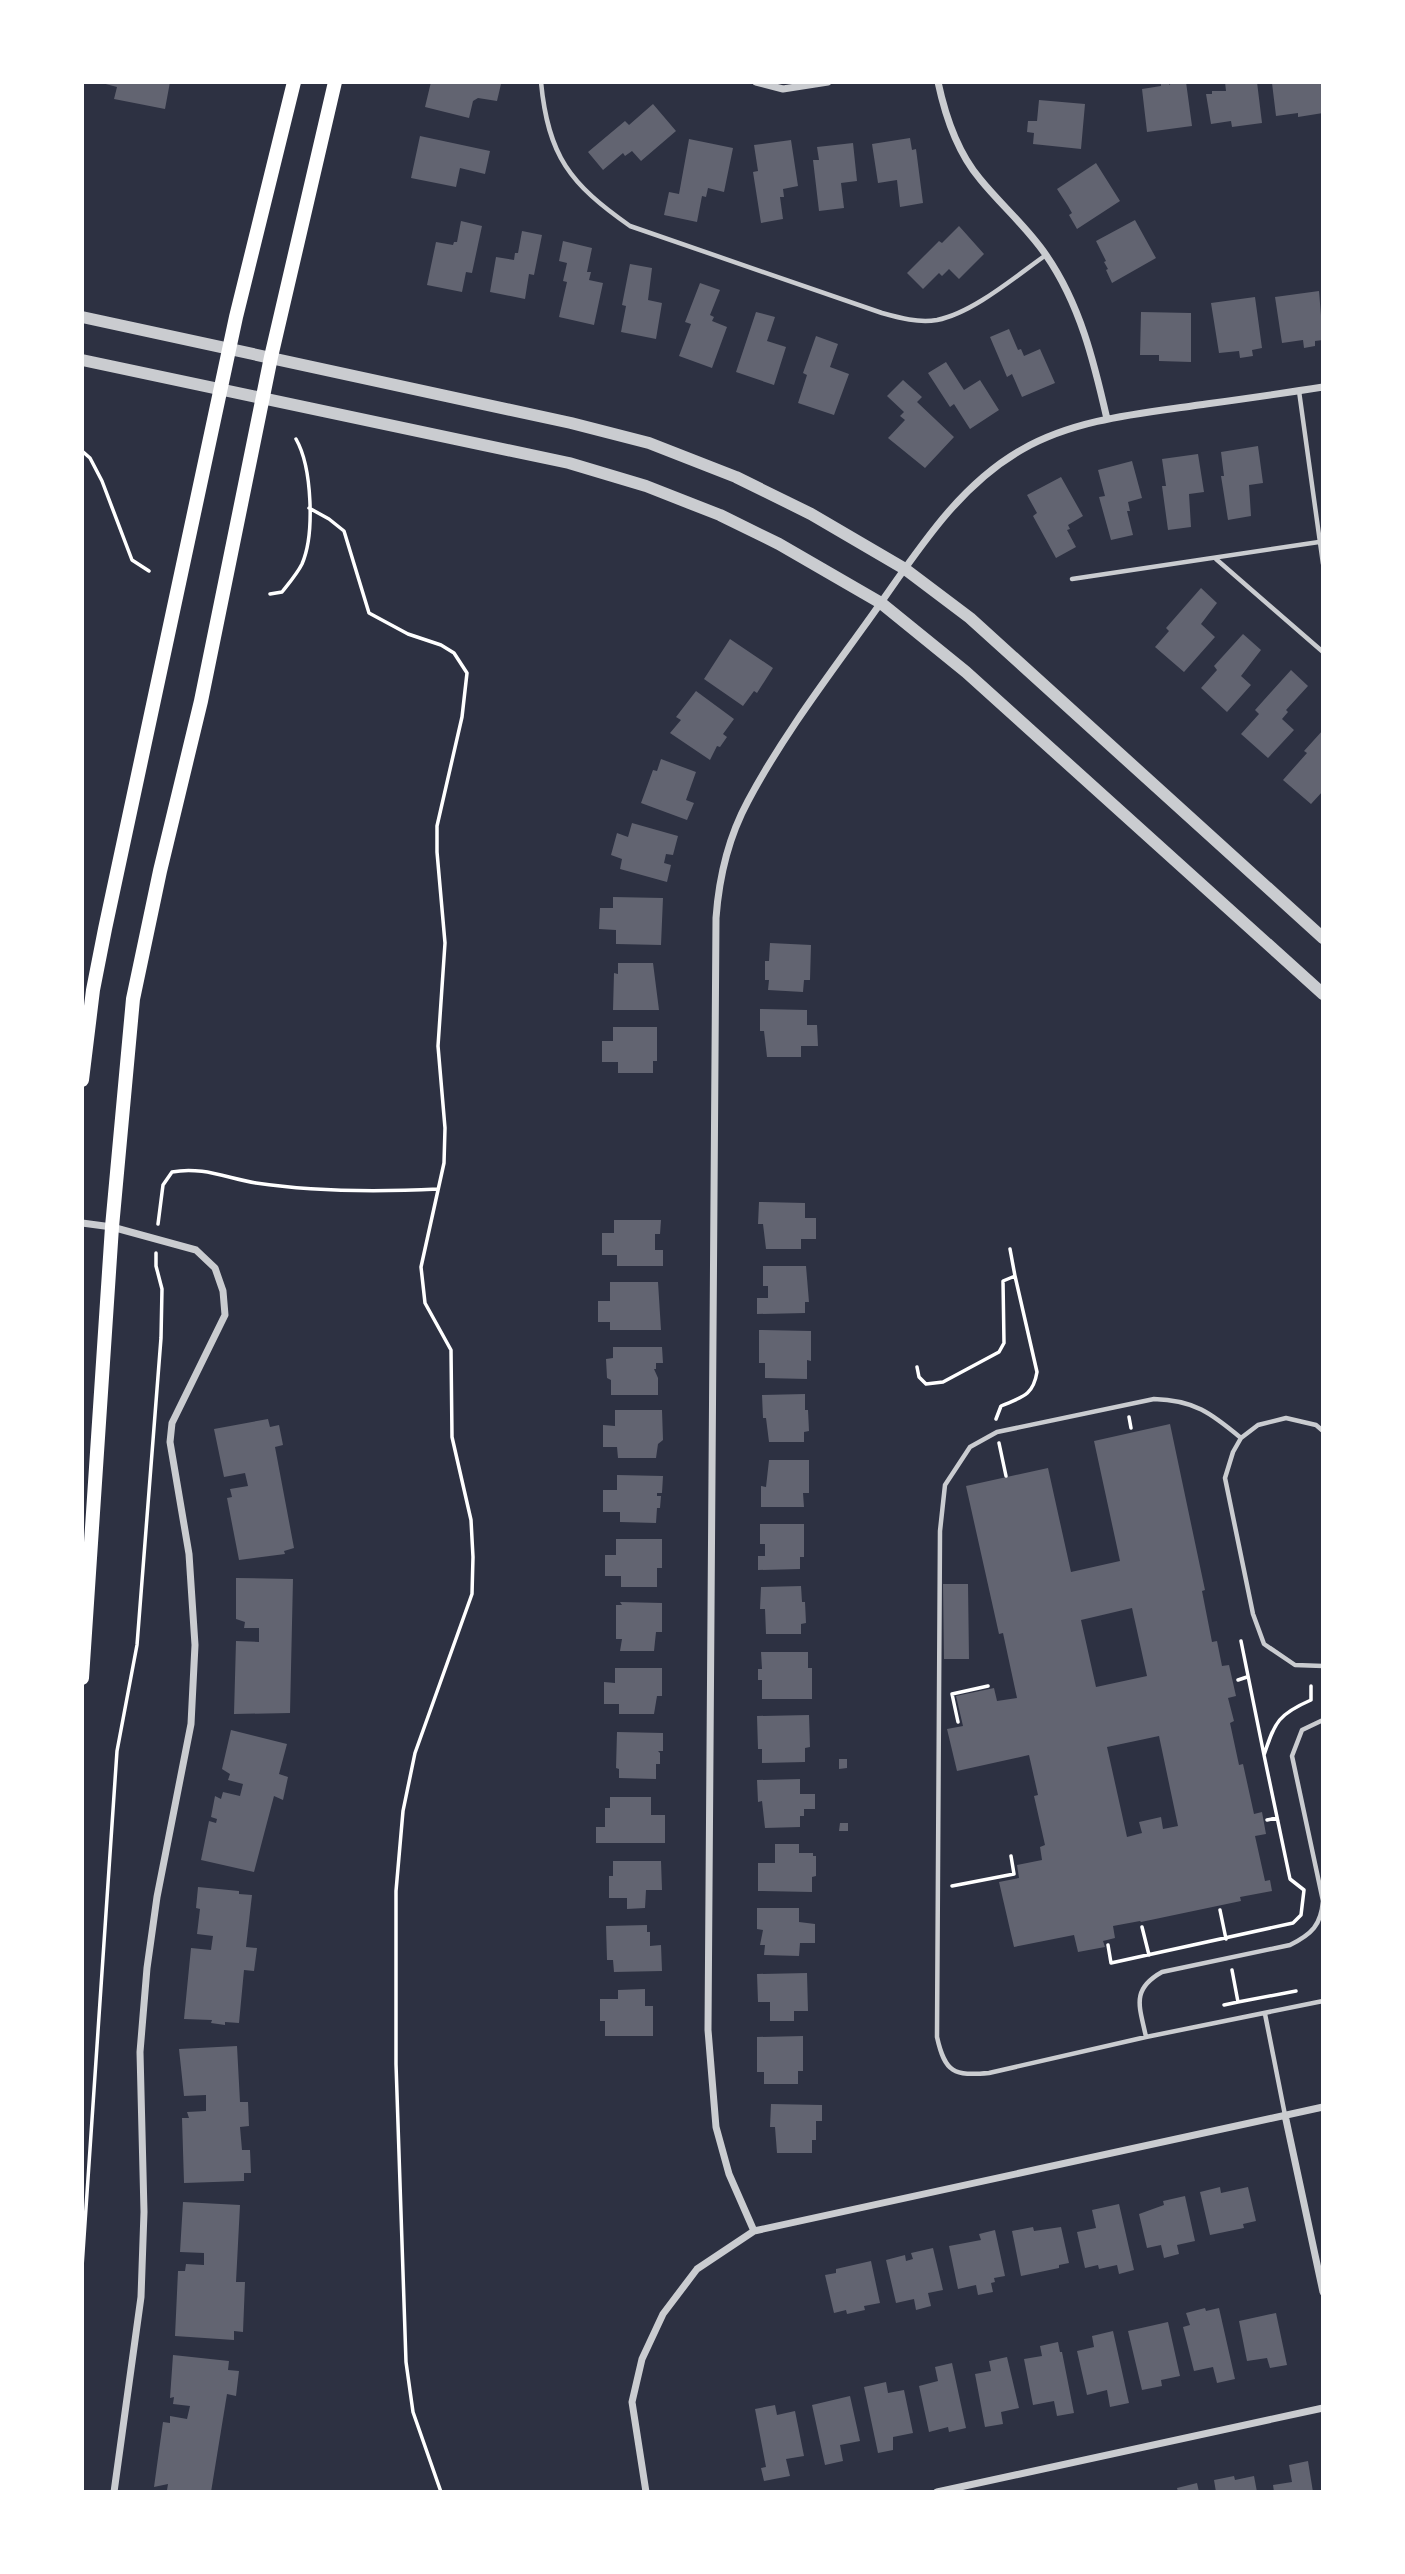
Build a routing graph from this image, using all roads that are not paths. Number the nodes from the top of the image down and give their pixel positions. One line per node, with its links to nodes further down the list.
1 (294, 82): 9 (main road)
2 (335, 82): 10 (main road)
3 (541, 82): 7 (lane)
4 (755, 82): 5 (street)
5 (828, 82)
6 (938, 82): 7 (street)
7 (1046, 255): 16 (street)
8 (82, 317): 9 (street)
9 (230, 347): 10 (street); 13 (main road)
10 (271, 357): 15 (main road); 20 (street)
11 (82, 360): 13 (street)
12 (1323, 387): 14 (street)
13 (221, 389): 15 (street); 26 (main road)
14 (1299, 391): 16 (street); 17 (lane)
15 (263, 399): 22 (street); 28 (main road)
16 (1107, 419): 20 (street)
17 (1319, 542): 18 (lane); 19 (lane)
18 (1216, 559): 21 (lane); 23 (lane)
19 (1323, 564)
20 (905, 569): 22 (street); 24 (street)
21 (1072, 579)
22 (881, 603): 25 (street); 39 (street)
23 (1323, 652)
24 (1323, 938)
25 (1323, 994)
26 (82, 1080)
27 (82, 1223): 28 (street)
28 (112, 1227): 32 (main road); 42 (street)
29 (1323, 1431): 30 (lane)
30 (1241, 1438): 31 (lane); 36 (lane)
31 (1323, 1666)
32 (82, 1678)
33 (1323, 1720): 36 (lane)
34 (1323, 2001): 35 (lane)
35 (1265, 2014): 36 (lane); 38 (lane)
36 (1146, 2037)
37 (1323, 2107): 38 (street)
38 (1285, 2115): 39 (street); 40 (street)
39 (754, 2231): 43 (street)
40 (1323, 2292)
41 (1323, 2408): 44 (street)
42 (114, 2492)
43 (646, 2492)
44 (937, 2492)

